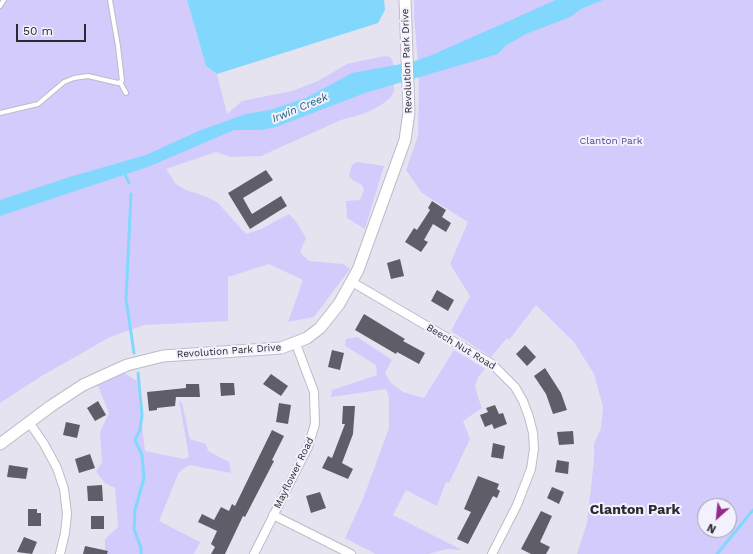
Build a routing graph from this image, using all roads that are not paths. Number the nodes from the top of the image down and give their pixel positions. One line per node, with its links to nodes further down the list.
1 (4, 0): 4 (lane)
2 (110, 0): 5 (lane)
3 (405, 0): 8 (street, Revolution Park Drive)
4 (0, 6)
5 (120, 82): 6 (lane); 7 (lane)
6 (126, 93)
7 (0, 113)
8 (352, 282): 9 (street, Revolution Park Drive); 16 (street, Beech Nut Road)
9 (296, 344): 10 (street, Revolution Park Drive); 12 (street, Mayflower Road)
10 (29, 422): 11 (street, Revolution Park Drive); 13 (street)
11 (0, 444)
12 (274, 515): 14 (street, Mayflower Road); 15 (street)
13 (60, 554)
14 (254, 554)
15 (351, 554)
16 (492, 554)

